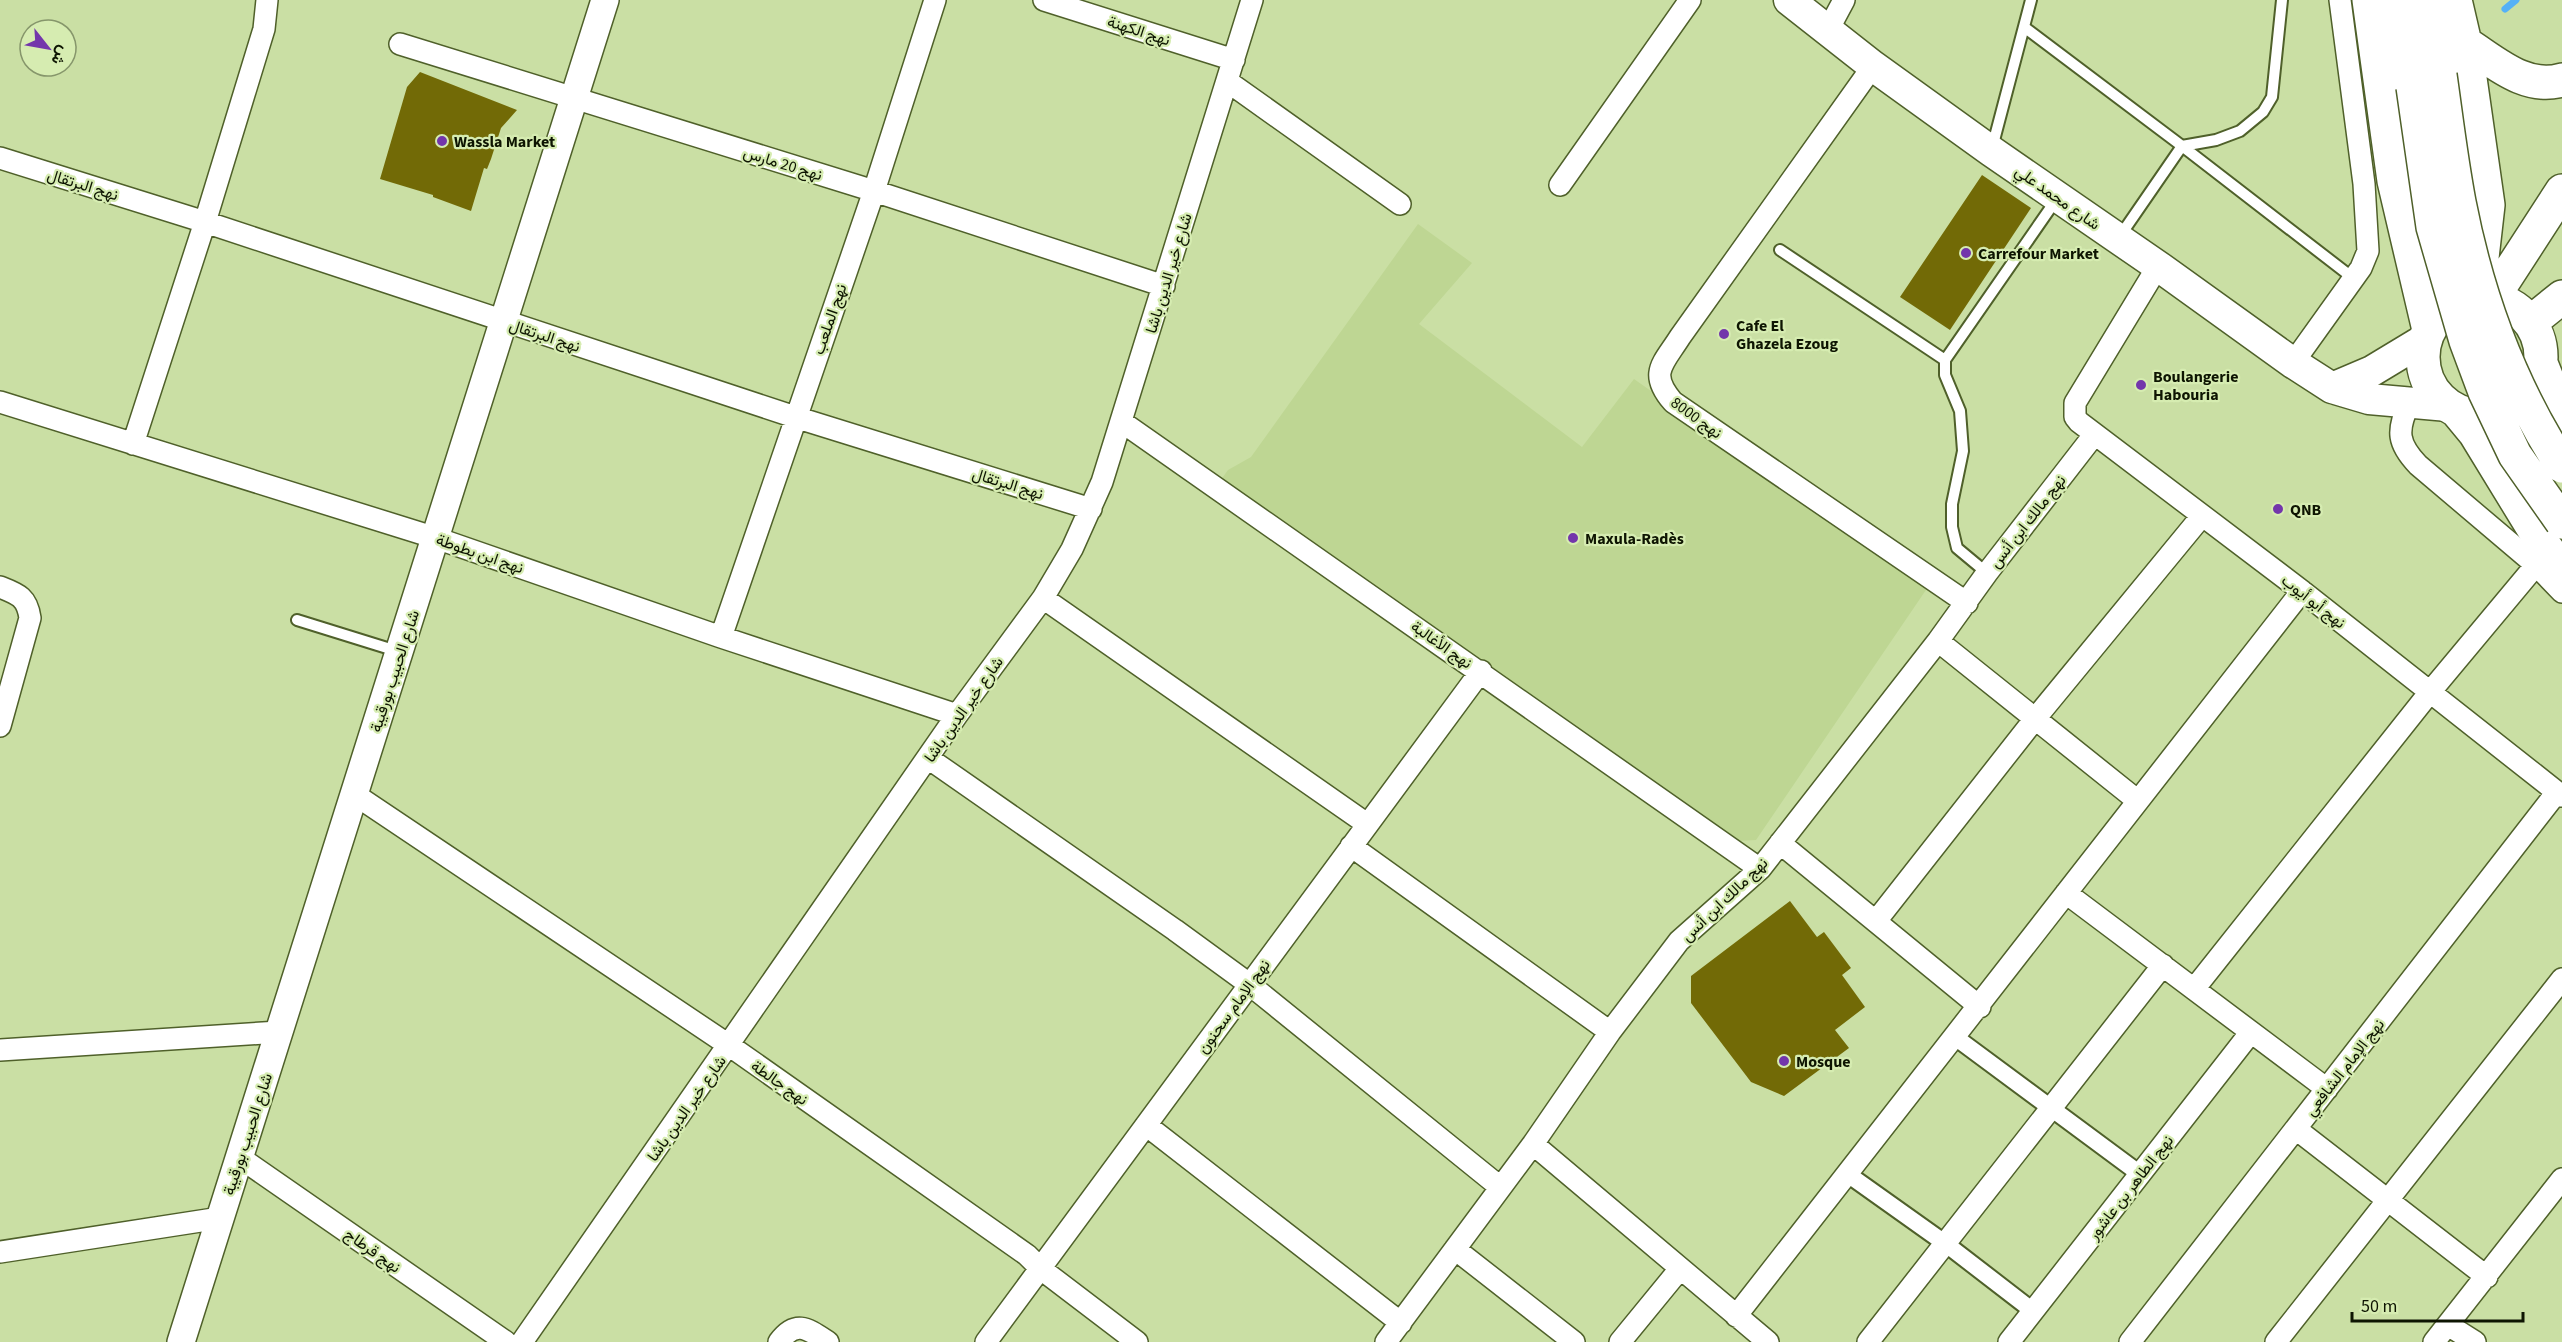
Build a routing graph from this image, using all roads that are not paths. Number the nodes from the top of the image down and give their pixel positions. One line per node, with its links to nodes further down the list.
1 (264, 0): 33 (street)
2 (605, 0): 24 (street, شارع الحبيب بورقيبة)
3 (935, 0): 29 (street, نهج الملعب)
4 (1044, 0): 20 (street, نهج الكهنة)
5 (1252, 0): 20 (street, شارع خير الدين باشا)
6 (1690, 0): 28 (street)
7 (1789, 0): 17 (main road, شارع محمد علي)
8 (1844, 0): 17 (street)
9 (2031, 0): 16 (lane)
10 (2282, 0): 25 (lane)
11 (2340, 0): 37 (street)
12 (2369, 0): 43 (highway)
13 (2402, 0): 59 (highway, bridge)
14 (2429, 0): 56 (highway, bridge)
15 (2454, 0): 18 (highway)
16 (2024, 27): 25 (lane); 26 (lane)
17 (1828, 30): 21 (main road, شارع محمد علي)
18 (2464, 43): 22 (highway); 40 (highway)
19 (400, 44): 24 (street, نهج 20 مارس)
20 (1234, 60): 23 (street, شارع خير الدين باشا)
21 (1873, 66): 26 (main road, شارع محمد علي); 67 (street, نهج 8000)
22 (2562, 80)
23 (1227, 81): 32 (street); 38 (street, شارع خير الدين باشا)
24 (575, 98): 29 (street, نهج 20 مارس); 41 (street, شارع الحبيب بورقيبة)
25 (2182, 146): 34 (lane); 37 (lane)
26 (1991, 151): 31 (main road, شارع محمد علي)
27 (0, 158): 33 (street, نهج البرتقال)
28 (1560, 185)
29 (874, 191): 38 (street, نهج 20 مارس); 52 (street, نهج الملعب)
30 (2562, 191): 40 (highway)
31 (2058, 197): 34 (main road, شارع محمد علي); 44 (lane)
32 (1400, 204)
33 (205, 222): 41 (street, نهج البرتقال); 55 (street)
34 (2118, 239): 36 (main road, شارع محمد علي)
35 (1779, 250): 44 (lane)
36 (2158, 266): 46 (main road, شارع محمد علي); 54 (street, نهج أبو أيوب)
37 (2353, 278): 46 (street)
38 (1164, 286): 53 (street, شارع خير الدين باشا)
39 (2562, 297): 42 (highway)
40 (2485, 298): 42 (highway); 43 (highway)
41 (503, 321): 52 (street, نهج البرتقال); 60 (street, شارع الحبيب بورقيبة)
42 (2531, 322): 45 (highway)
43 (2427, 334): 47 (main road); 50 (highway)
44 (1945, 360): 62 (lane)
45 (2541, 361): 50 (highway); 51 (highway)
46 (2293, 363): 47 (main road, شارع محمد علي)
47 (2332, 388): 49 (main road, شارع محمد علي)
48 (0, 402): 55 (street, نهج ابن بطوطة)
49 (2409, 404): 50 (main road, شارع محمد علي); 61 (street)
50 (2452, 408): 61 (highway)
51 (2562, 416)
52 (795, 417): 57 (street, نهج البرتقال); 69 (street, نهج الملعب)
53 (1122, 422): 57 (street, شارع خير الدين باشا); 72 (street, نهج الأغالبة)
54 (2094, 435): 58 (street, نهج أبو أيوب); 62 (street, نهج مالك ابن أنس)
55 (133, 444): 60 (street, نهج ابن بطوطة)
56 (2562, 466)
57 (1091, 509): 66 (street, شارع خير الدين باشا)
58 (2201, 517): 64 (street, نهج أبو أيوب); 75 (street)
59 (2562, 522)
60 (436, 538): 69 (street, نهج ابن بطوطة); 71 (street, شارع الحبيب بورقيبة)
61 (2549, 567): 65 (street); 73 (street)
62 (1986, 573): 67 (street, نهج مالك ابن أنس)
63 (0, 587): 76 (street)
64 (2302, 591): 73 (street, نهج أبو أيوب); 80 (street)
65 (2562, 592)
66 (1043, 598): 74 (street, شارع خير الدين باشا); 81 (street)
67 (1966, 603): 70 (street, نهج مالك ابن أنس)
68 (297, 620): 71 (lane)
69 (722, 637): 74 (street, نهج ابن بطوطة)
70 (1938, 641): 75 (street); 82 (street, نهج مالك ابن أنس)
71 (400, 652): 78 (street, شارع الحبيب بورقيبة)
72 (1481, 671): 81 (street, نهج الإمام سحنون); 84 (street, نهج الأغالبة)
73 (2430, 693): 79 (street, نهج أبو أيوب); 90 (street)
74 (957, 715): 77 (street, شارع خير الدين باشا)
75 (2034, 720): 80 (street); 86 (street)
76 (0, 726)
77 (928, 758): 89 (street); 96 (street, شارع خير الدين باشا)
78 (354, 794): 92 (street, شارع الحبيب بورقيبة); 96 (street, نهج جالطة)
79 (2560, 794): 98 (street, نهج الإمام الشافعي)
80 (2138, 801): 85 (street)
81 (1367, 824): 83 (street, نهج الإمام سحنون)
82 (1780, 843): 84 (street, نهج مالك ابن أنس); 86 (street)
83 (1351, 846): 89 (street, نهج الإمام سحنون); 93 (street)
84 (1760, 869): 93 (street, نهج مالك ابن أنس)
85 (2066, 893): 87 (street); 91 (street)
86 (1876, 921): 91 (street)
87 (2163, 965): 90 (street); 99 (street)
88 (2562, 979): 108 (street)
89 (1249, 984): 100 (street, نهج الإمام سحنون); 107 (street)
90 (2194, 989): 94 (street)
91 (1980, 1006): 95 (street)
92 (279, 1032): 97 (street); 103 (street, شارع الحبيب بورقيبة)
93 (1610, 1032): 102 (street, نهج مالك ابن أنس)
94 (2251, 1032): 98 (street); 104 (street, نهج الطاهر بن عاشور)
95 (1955, 1037): 99 (street); 105 (street)
96 (729, 1046): 113 (street, نهج جالطة); 122 (street, شارع خير الدين باشا)
97 (0, 1050)
98 (2327, 1089): 101 (street, نهج الإمام الشافعي)
99 (2052, 1109): 104 (street); 110 (street)
100 (1146, 1125): 113 (street, نهج الإمام سحنون); 118 (street)
101 (2296, 1129): 108 (street); 133 (street, نهج الإمام الشافعي)
102 (1533, 1144): 107 (street, نهج مالك ابن أنس); 114 (street)
103 (239, 1157): 109 (street, شارع الحبيب بورقيبة); 121 (street, نهج قرطاج)
104 (2140, 1174): 116 (street, نهج الطاهر بن عاشور)
105 (1848, 1175): 110 (street); 117 (street)
106 (2561, 1183): 115 (street)
107 (1500, 1187): 111 (street, نهج مالك ابن أنس)
108 (2388, 1200): 115 (street); 134 (street)
109 (220, 1218): 112 (street); 120 (street, شارع الحبيب بورقيبة)
110 (1946, 1244): 116 (street); 131 (street)
111 (1455, 1250): 118 (street, نهج مالك ابن أنس); 128 (street)
112 (0, 1252)
113 (1041, 1269): 125 (street, نهج الإمام سحنون); 126 (street, نهج جالطة)
114 (1679, 1270): 117 (street); 129 (street)
115 (2487, 1277): 119 (street)
116 (2033, 1311): 132 (street, نهج الطاهر بن عاشور)
117 (1736, 1316): 130 (street)
118 (1401, 1323): 127 (street, نهج مالك ابن أنس)
119 (2448, 1325): 135 (street); 136 (street)
120 (181, 1342)
121 (506, 1342)
122 (522, 1342)
123 (779, 1342): 124 (street)
124 (828, 1342)
125 (986, 1342)
126 (1137, 1342)
127 (1386, 1342)
128 (1574, 1342)
129 (1620, 1342)
130 (1767, 1342)
131 (1868, 1342)
132 (2008, 1342)
133 (2130, 1342)
134 (2276, 1342)
135 (2434, 1342)
136 (2475, 1342)

